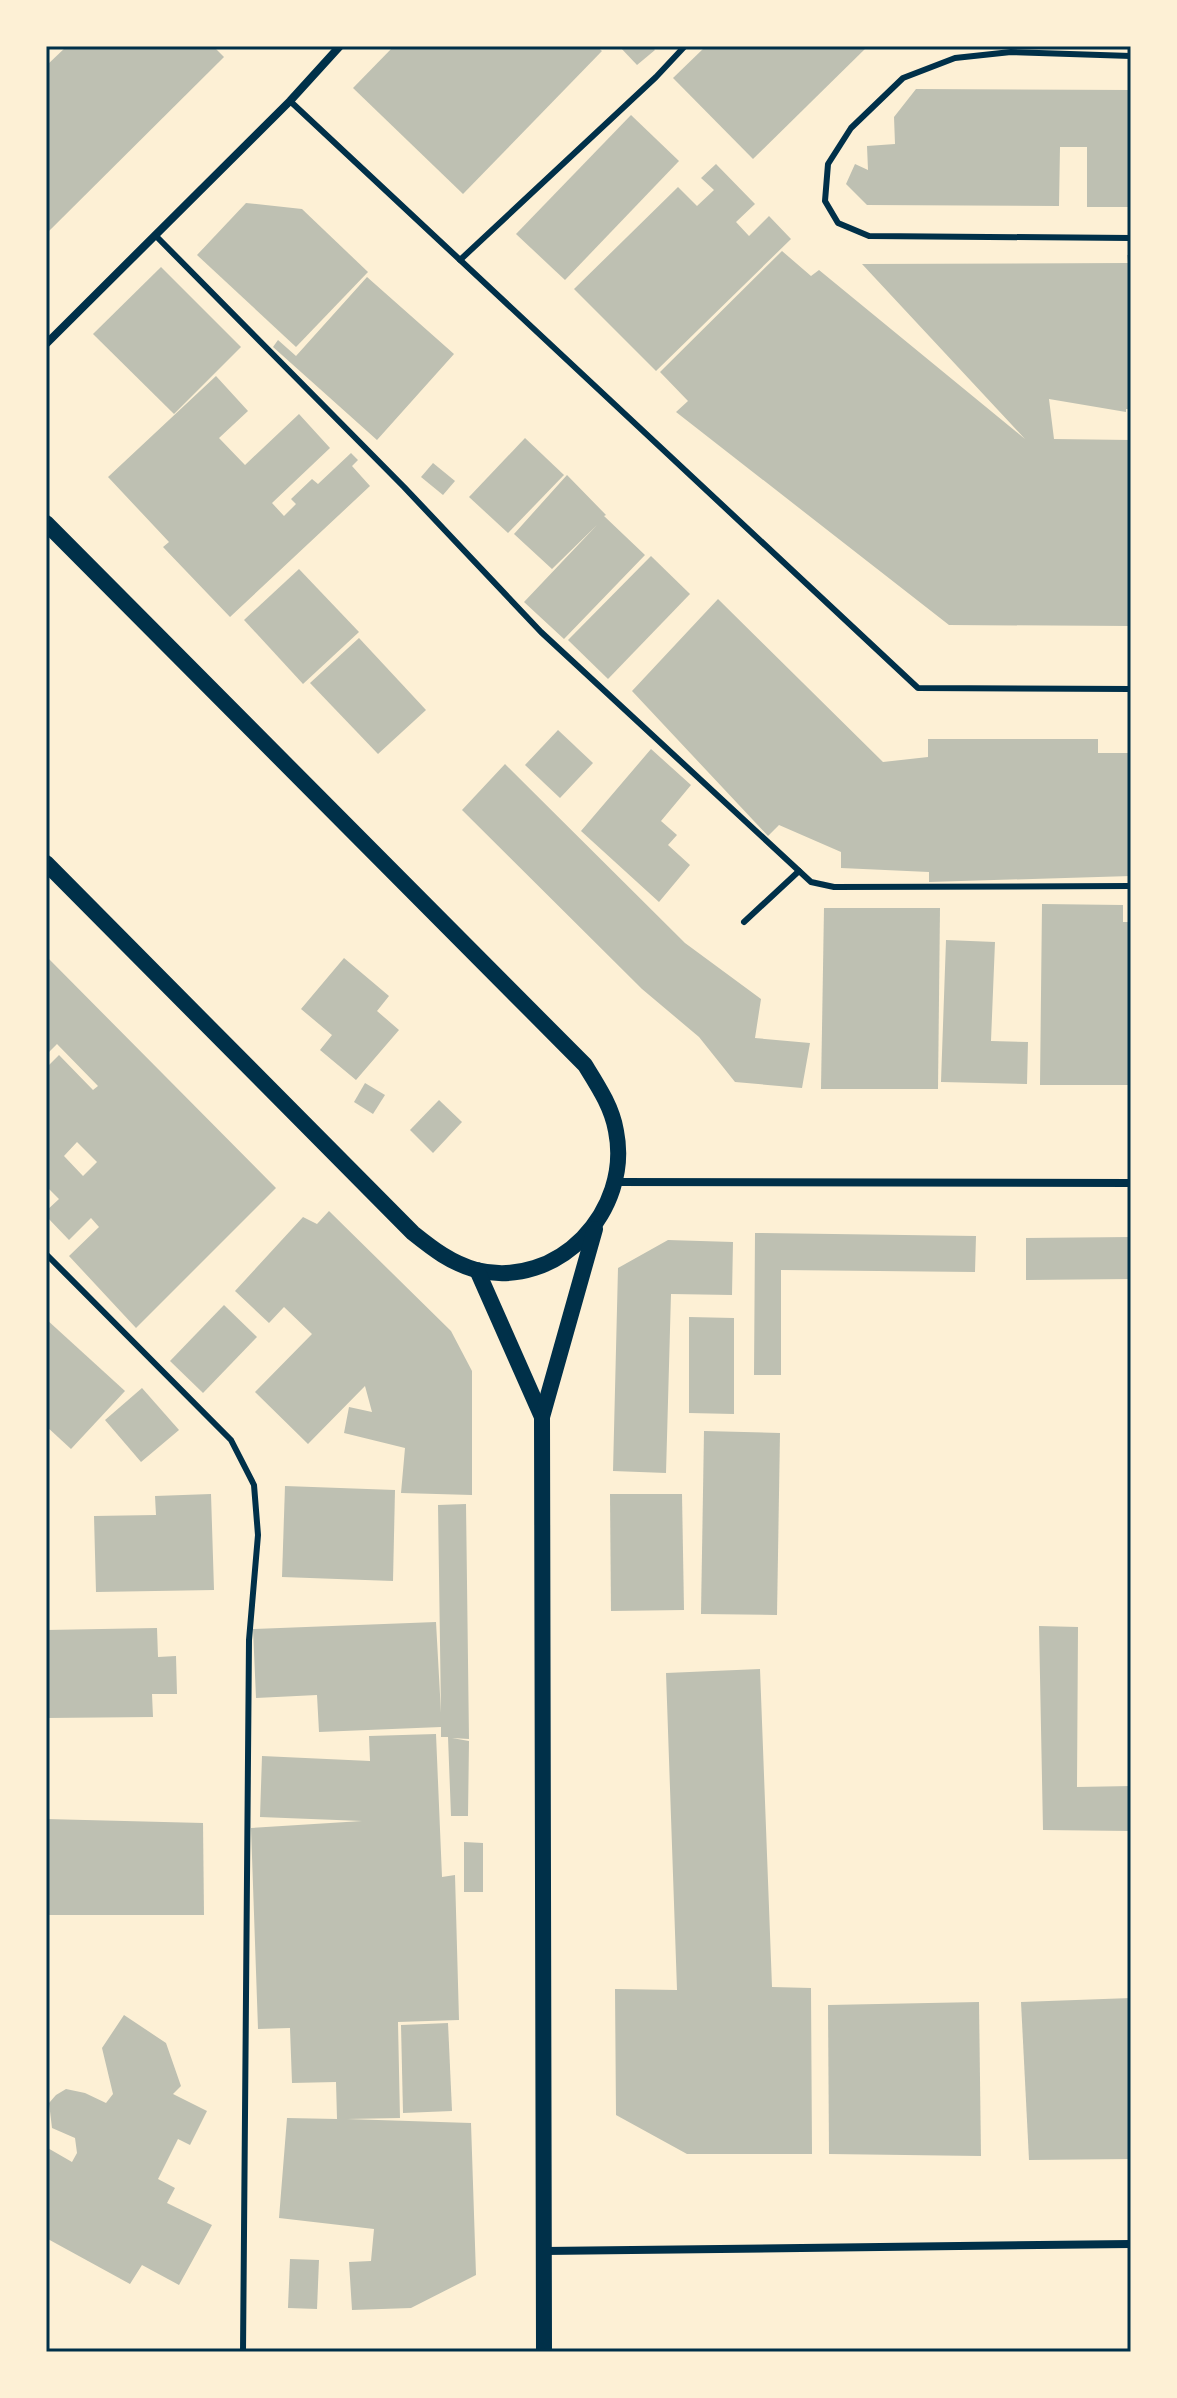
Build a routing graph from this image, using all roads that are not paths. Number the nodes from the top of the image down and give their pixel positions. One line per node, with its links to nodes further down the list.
1 (340, 46): 4 (street)
2 (685, 46): 7 (lane)
3 (1131, 56): 6 (lane)
4 (290, 101): 5 (street); 7 (lane)
5 (155, 235): 8 (street); 12 (lane)
6 (1131, 238)
7 (460, 260): 10 (lane)
8 (46, 344)
9 (46, 523): 15 (main road)
10 (1131, 689)
11 (46, 863): 19 (main road)
12 (799, 871): 13 (lane); 14 (lane)
13 (1131, 886)
14 (744, 922)
15 (616, 1182): 16 (street); 17 (main road)
16 (1131, 1183)
17 (596, 1225): 19 (main road); 20 (main road)
18 (46, 1254): 23 (lane)
19 (477, 1270): 20 (main road)
20 (542, 1417): 22 (main road)
21 (1131, 2244): 22 (street)
22 (544, 2251): 24 (main road)
23 (243, 2352)
24 (544, 2352)

